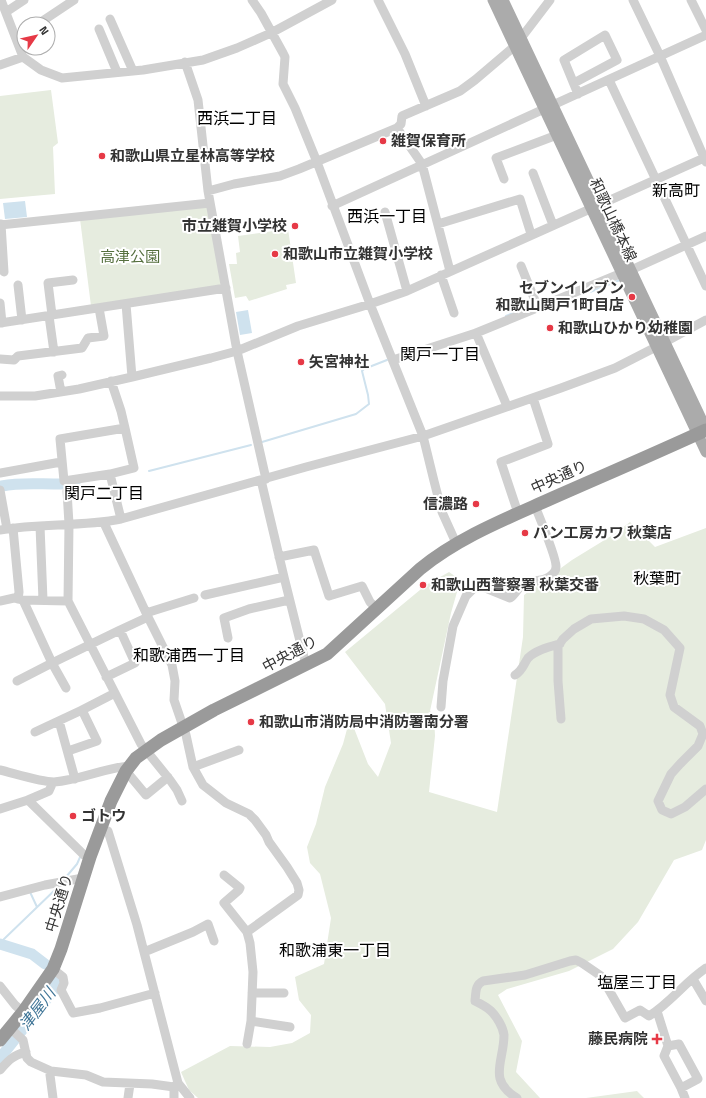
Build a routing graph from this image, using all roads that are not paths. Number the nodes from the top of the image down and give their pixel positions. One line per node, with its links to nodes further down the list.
1 (1, 0): 14 (street)
2 (24, 0): 14 (street)
3 (74, 0): 15 (street)
4 (252, 0): 20 (street)
5 (332, 0): 20 (street)
6 (378, 0): 33 (street)
7 (493, 0): 23 (main road, 和歌山橋本線)
8 (503, 0): 22 (main road, 和歌山橋本線)
9 (550, 0): 22 (street)
10 (633, 0): 24 (street)
11 (691, 0): 13 (street)
12 (706, 6): 13 (street)
13 (697, 11): 19 (street)
14 (6, 12): 17 (street)
15 (50, 16)
16 (110, 20): 28 (street)
17 (16, 29)
18 (99, 29): 29 (street)
19 (706, 30)
20 (271, 32): 26 (street); 38 (street)
21 (706, 35): 24 (street)
22 (522, 37): 23 (street); 34 (main road, 和歌山橋本線)
23 (515, 46): 33 (street); 34 (main road, 和歌山橋本線)
24 (660, 56): 30 (street); 37 (street)
25 (23, 57): 27 (street); 29 (street)
26 (186, 62): 28 (street); 43 (street)
27 (0, 65)
28 (133, 71): 29 (street)
29 (117, 72)
30 (609, 80): 32 (street); 42 (street)
31 (574, 83): 31 (street); 32 (street)
32 (578, 94): 34 (street)
33 (426, 106): 35 (street)
34 (548, 107): 36 (main road, 和歌山橋本線); 39 (street); 46 (main road, 和歌山橋本線)
35 (397, 128): 38 (street); 39 (street)
36 (557, 135): 41 (street); 46 (main road, 和歌山橋本線)
37 (705, 159): 42 (street)
38 (317, 162): 43 (street); 45 (street)
39 (422, 164): 45 (street); 49 (street)
40 (534, 173): 50 (street)
41 (504, 179)
42 (656, 179): 46 (street); 53 (street)
43 (208, 191): 44 (street)
44 (210, 203): 48 (street); 62 (street)
45 (332, 206): 66 (street)
46 (596, 206): 50 (street); 57 (main road, 和歌山橋本線)
47 (385, 212): 63 (street)
48 (0, 224): 56 (street)
49 (438, 224): 51 (street); 55 (street)
50 (553, 225): 51 (street)
51 (532, 234): 55 (street)
52 (706, 236): 53 (street)
53 (686, 245): 57 (street); 61 (street)
54 (521, 266): 68 (street)
55 (450, 271): 58 (street)
56 (4, 272)
57 (626, 272): 68 (street); 75 (main road, 和歌山橋本線)
58 (441, 275): 63 (street); 69 (street)
59 (73, 280): 70 (street)
60 (18, 285): 71 (street)
61 (706, 286)
62 (226, 288): 65 (street); 76 (street)
63 (407, 291): 66 (street)
64 (0, 303): 73 (street)
65 (126, 304): 67 (street); 81 (street)
66 (370, 304): 76 (street); 79 (street)
67 (99, 308): 70 (street); 77 (street)
68 (538, 308): 74 (street)
69 (454, 313)
70 (51, 315): 71 (street); 77 (street)
71 (22, 320): 73 (street)
72 (706, 320): 75 (street)
73 (1, 323)
74 (476, 333): 79 (street); 86 (street)
75 (661, 345): 85 (street); 88 (main road, 和歌山橋本線)
76 (237, 351): 81 (street); 94 (street)
77 (54, 352): 78 (street)
78 (0, 359)
79 (393, 360): 89 (street)
80 (62, 375): 83 (street)
81 (132, 378): 82 (street)
82 (111, 381): 83 (street); 87 (street)
83 (61, 392): 84 (street)
84 (0, 396)
85 (533, 398): 86 (street); 98 (street)
86 (507, 406): 89 (street)
87 (125, 428): 91 (street); 93 (street)
88 (703, 431): 90 (main road, 和歌山橋本線); 97 (highway, 中央通り)
89 (423, 436): 94 (street); 104 (street)
90 (706, 452)
91 (61, 462): 92 (street); 93 (street)
92 (0, 473)
93 (110, 474): 99 (street)
94 (264, 479): 99 (street); 105 (street)
95 (0, 490): 103 (street)
96 (67, 491): 101 (street)
97 (535, 506): 98 (highway, 中央通り); 127 (street)
98 (518, 513): 104 (highway, 中央通り)
99 (121, 519): 100 (street)
100 (104, 523): 101 (street); 115 (street)
101 (68, 524): 102 (street); 113 (street)
102 (40, 526): 103 (street); 110 (street)
103 (7, 529): 109 (street)
104 (456, 543): 114 (highway, 中央通り)
105 (279, 557): 106 (street); 114 (street)
106 (284, 577): 107 (street); 111 (street)
107 (205, 596)
108 (194, 598): 115 (street)
109 (20, 600): 110 (street); 112 (street); 120 (street)
110 (43, 600): 113 (street)
111 (289, 600): 117 (street); 121 (street)
112 (0, 601)
113 (68, 601): 119 (street)
114 (377, 609): 121 (highway, 中央通り)
115 (147, 615): 116 (street); 131 (street)
116 (120, 630): 119 (street); 123 (street)
117 (228, 638)
118 (560, 644): 122 (street); 129 (street); 142 (street)
119 (90, 645): 120 (street); 123 (street)
120 (52, 663): 124 (street); 125 (street)
121 (306, 665): 131 (highway, 中央通り)
122 (515, 675)
123 (106, 677): 126 (street)
124 (17, 681)
125 (66, 688)
126 (114, 693): 128 (street); 135 (street)
127 (441, 707)
128 (82, 710): 130 (street); 134 (street)
129 (561, 719)
130 (59, 721): 132 (street); 134 (street)
131 (183, 727): 135 (highway, 中央通り); 136 (street)
132 (35, 732)
133 (238, 750): 136 (street)
134 (68, 751): 140 (street)
135 (145, 751): 137 (highway, 中央通り); 139 (street)
136 (193, 767): 151 (street)
137 (128, 768): 139 (street); 140 (street); 146 (highway, 中央通り)
138 (0, 770): 141 (street)
139 (168, 777): 144 (street)
140 (75, 779): 141 (street)
141 (53, 782): 143 (street)
142 (706, 789)
143 (28, 800): 145 (street); 147 (street)
144 (182, 801)
145 (0, 809)
146 (101, 829): 147 (highway, 中央通り); 153 (street)
147 (90, 857): 149 (highway, 中央通り)
148 (224, 875): 151 (street)
149 (83, 878): 150 (street); 155 (highway, 中央通り)
150 (0, 897)
151 (247, 932): 159 (street)
152 (214, 941): 153 (street)
153 (144, 952): 158 (street)
154 (706, 968): 156 (street)
155 (53, 969): 158 (street); 163 (highway, 中央通り)
156 (693, 979): 161 (street); 162 (street)
157 (0, 986): 163 (street)
158 (154, 992): 174 (street)
159 (252, 993): 160 (street); 164 (street)
160 (284, 993)
161 (706, 1001)
162 (657, 1011): 169 (street); 180 (street)
163 (22, 1012): 166 (highway, 中央通り)
164 (251, 1021): 165 (street); 168 (street)
165 (290, 1027)
166 (15, 1032): 167 (highway, 中央通り); 170 (street)
167 (0, 1040)
168 (246, 1044)
169 (668, 1046): 175 (street); 175 (street)
170 (26, 1052): 171 (street); 172 (street)
171 (0, 1070)
172 (51, 1071): 173 (street); 176 (street)
173 (130, 1084): 174 (street); 177 (street)
174 (176, 1085): 178 (street); 179 (street)
175 (681, 1088): 181 (street)
176 (53, 1098)
177 (128, 1098)
178 (174, 1098)
179 (190, 1098)
180 (517, 1098)
181 (685, 1098)

